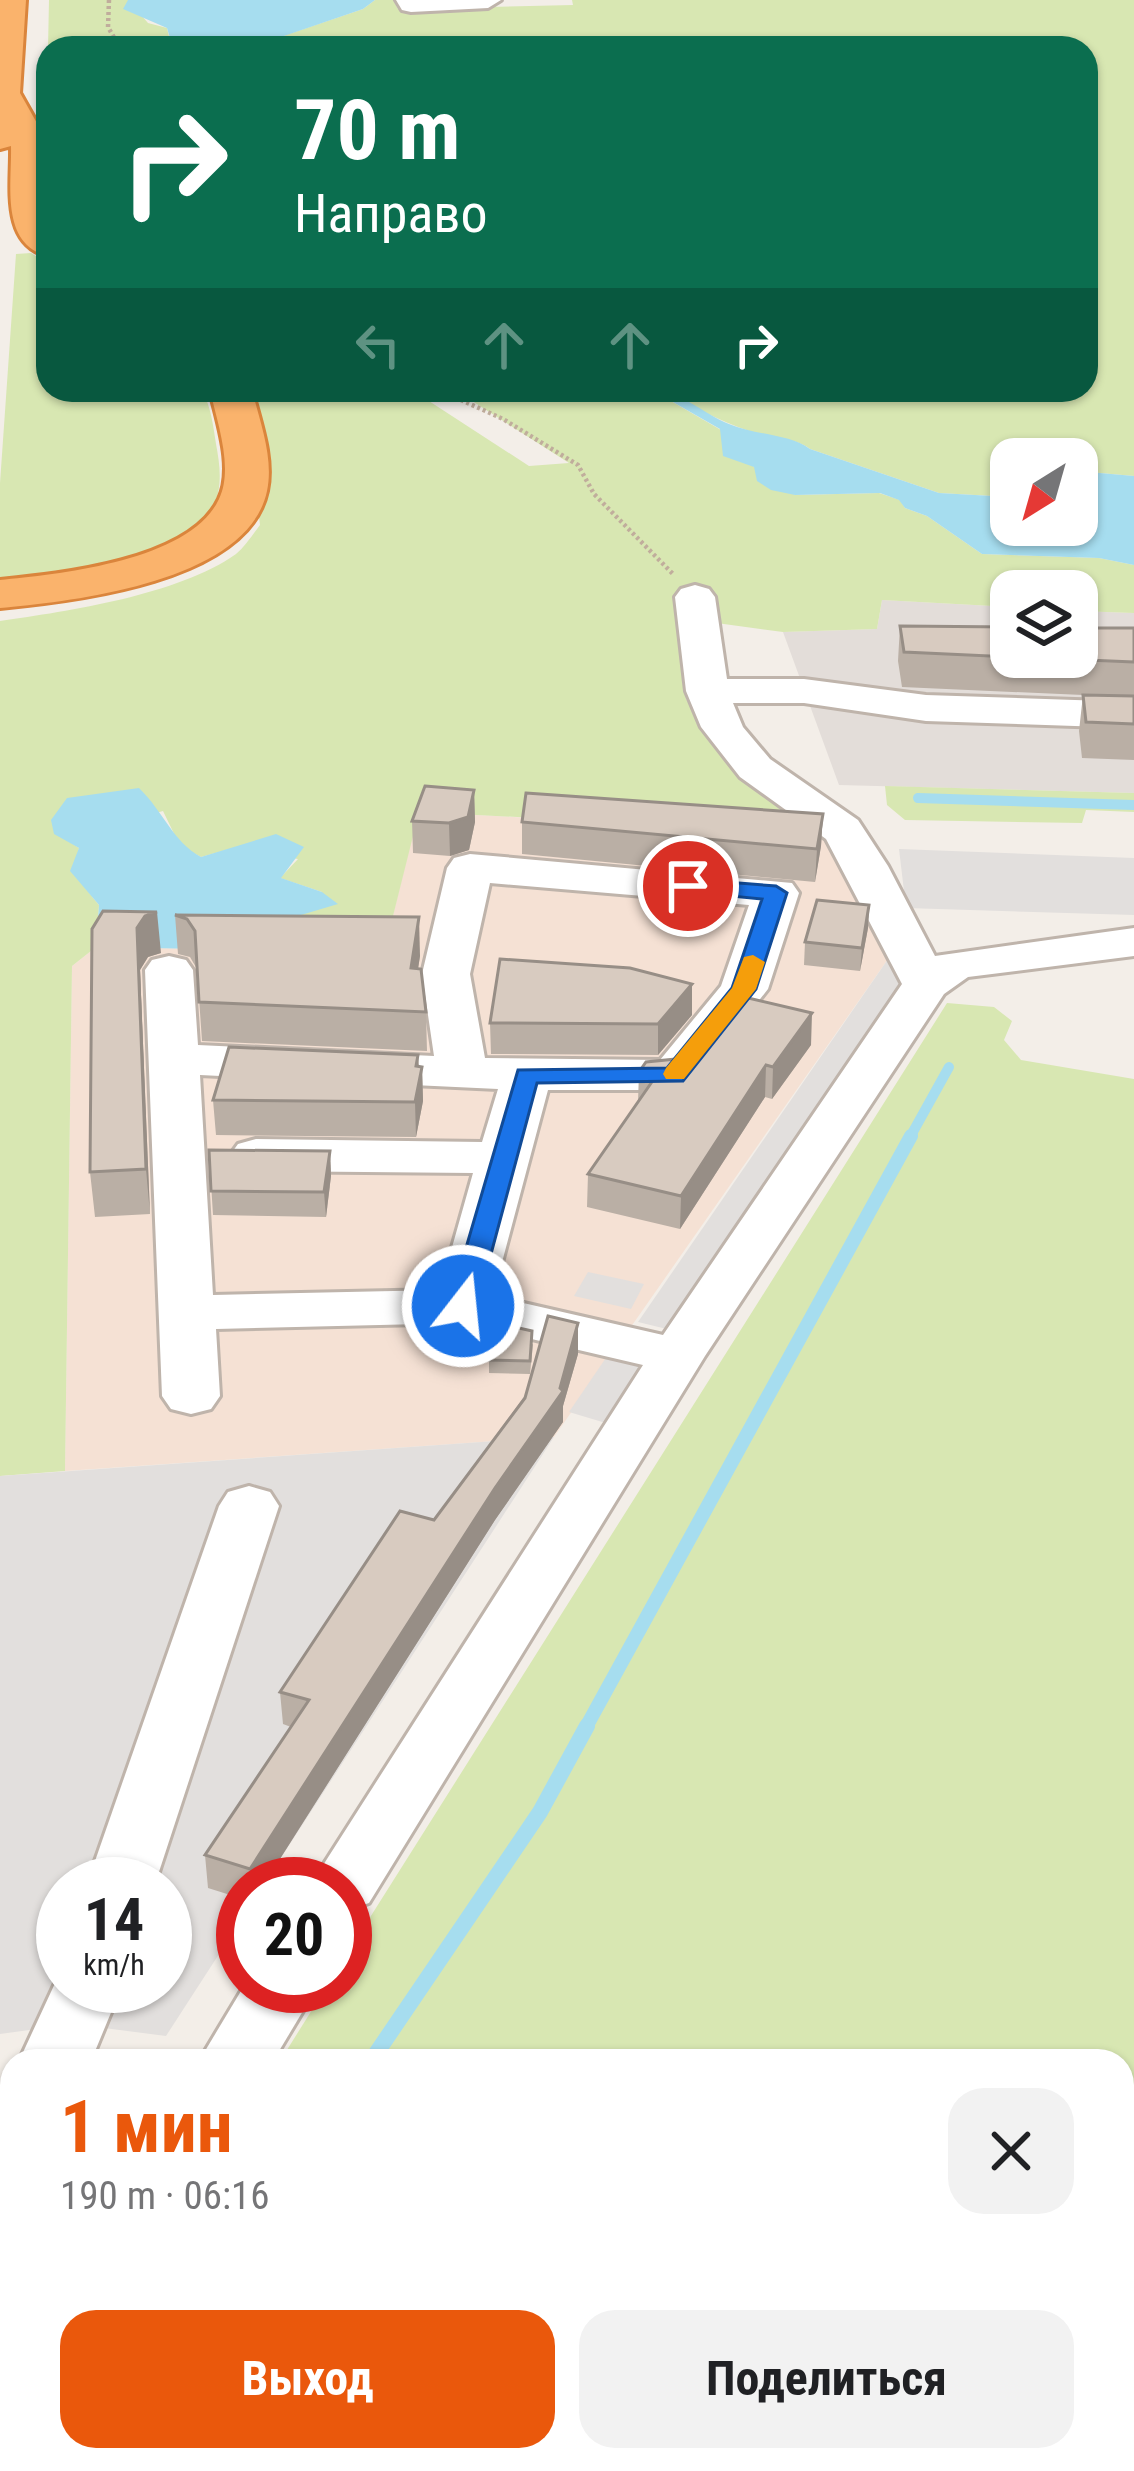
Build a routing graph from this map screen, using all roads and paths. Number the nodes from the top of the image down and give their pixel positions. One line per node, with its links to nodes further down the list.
1 (10, 0): 6 (highway)
2 (110, 0): 5 (path)
3 (409, 0): 4 (street)
4 (488, 0)
5 (113, 36)
6 (5, 96): 7 (highway); 8 (highway)
7 (0, 138)
8 (36, 231)
9 (233, 402): 11 (highway)
10 (466, 402): 12 (path)
11 (0, 594)
12 (695, 597): 13 (street)
13 (707, 691): 14 (street); 17 (street)
14 (1134, 715)
15 (1134, 942): 17 (street)
16 (169, 970): 18 (street)
17 (926, 984): 25 (street)
18 (173, 1059): 19 (street); 21 (street)
19 (462, 1072): 20 (street); 20 (street)
20 (527, 1075): 22 (street)
21 (178, 1154): 22 (street); 24 (street)
22 (506, 1158): 23 (street)
23 (463, 1306): 24 (street); 25 (street)
24 (186, 1313): 26 (street)
25 (677, 1355): 29 (street)
26 (190, 1396)
27 (249, 1506): 28 (street)
28 (130, 1857)
29 (363, 1857)
30 (75, 2013): 32 (street)
31 (265, 2013): 33 (street)
32 (61, 2049)
33 (243, 2049)

